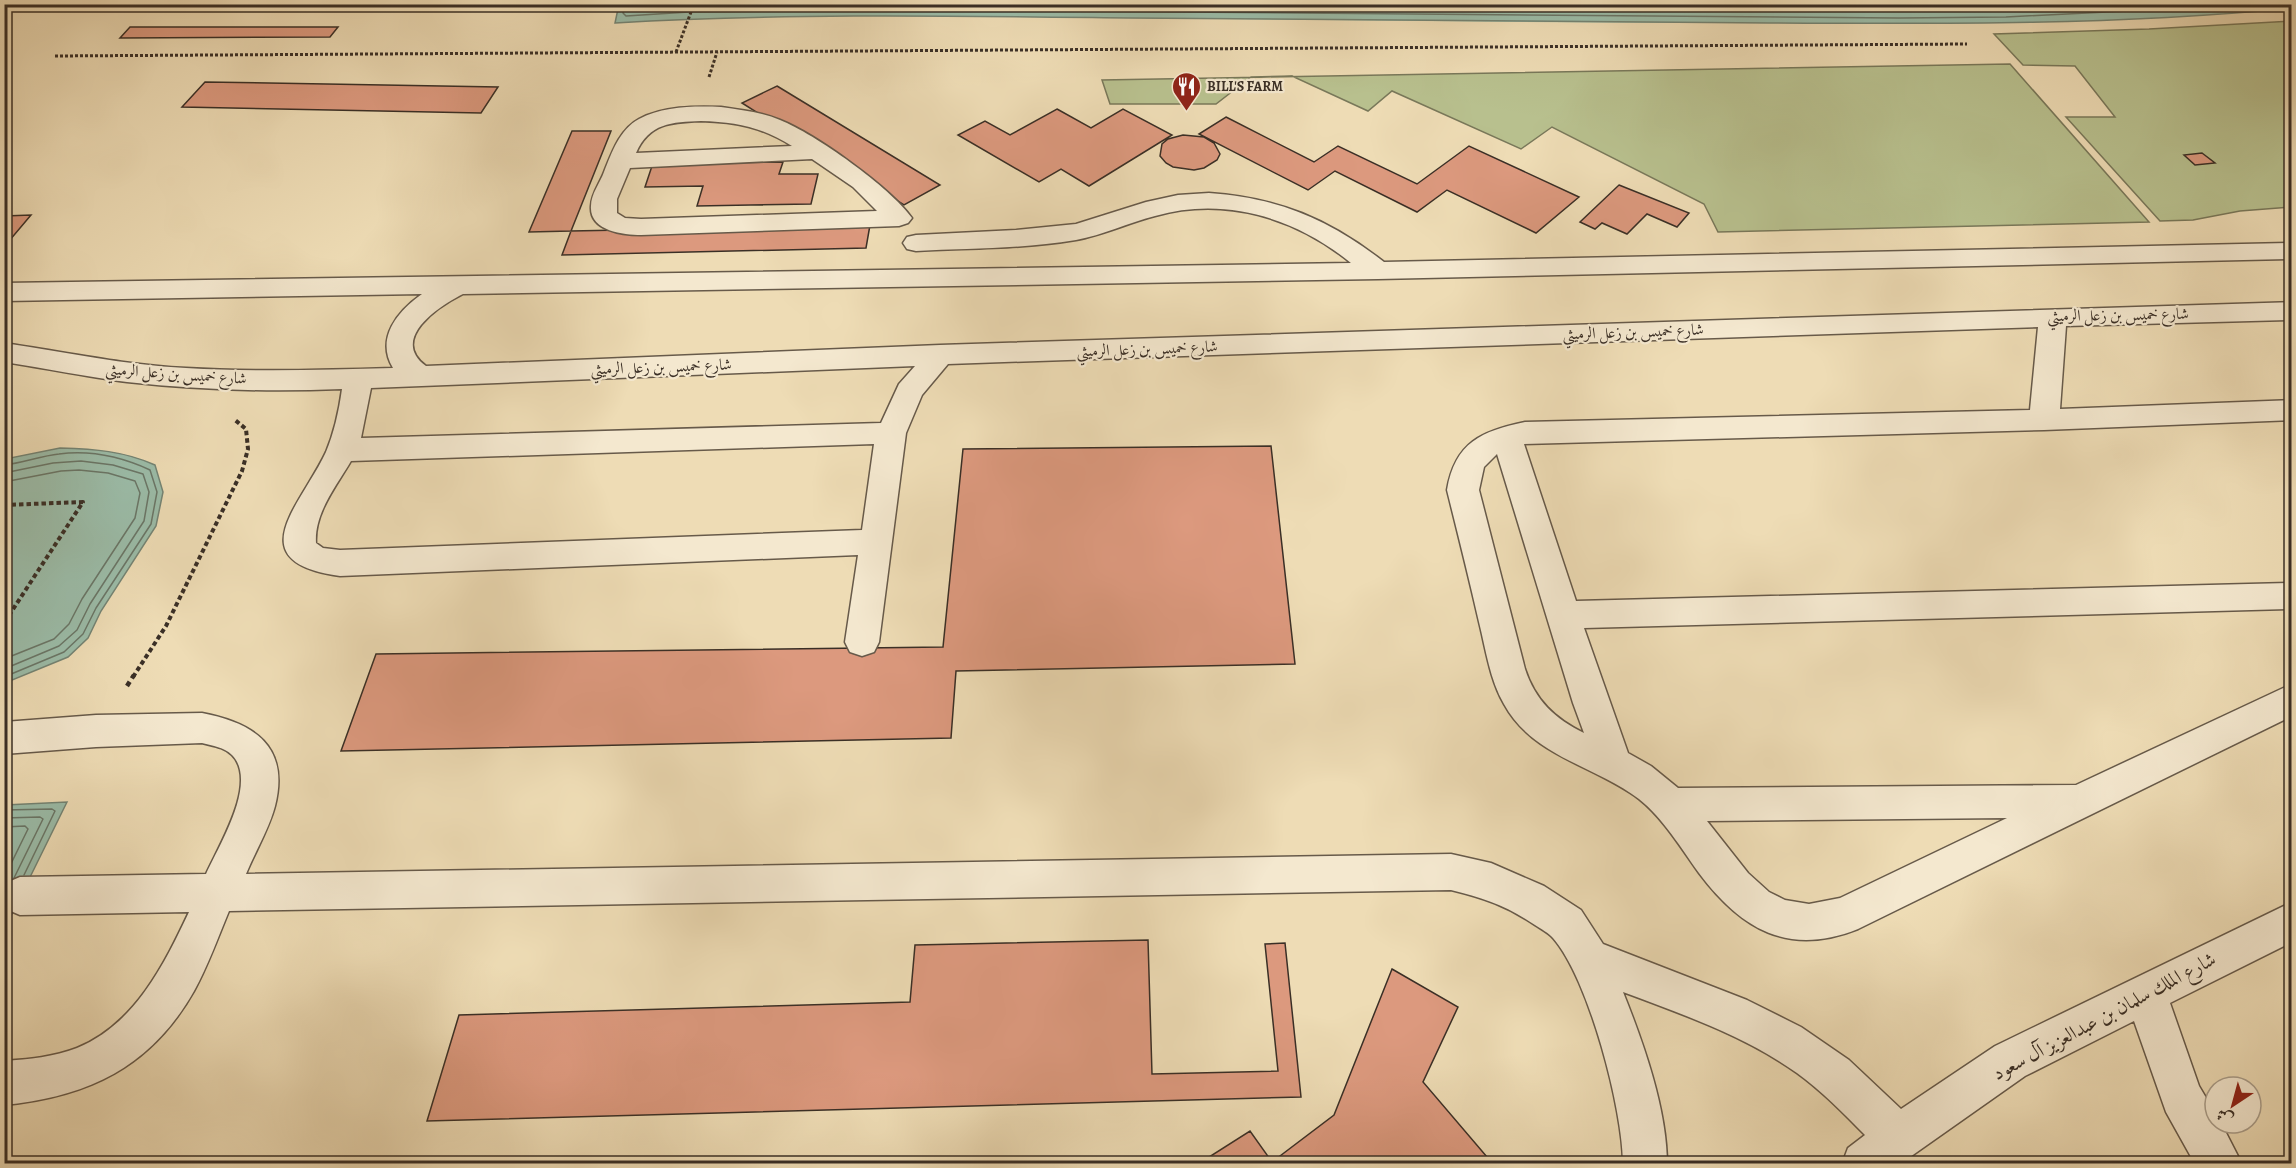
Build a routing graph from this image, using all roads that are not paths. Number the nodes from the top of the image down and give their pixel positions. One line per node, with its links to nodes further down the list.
1 (817, 152): 2 (street); 2 (street); 3 (street)
2 (622, 161): 3 (street)
3 (899, 218): 4 (street)
4 (916, 243): 6 (street); 7 (street)
5 (2292, 250): 6 (street)
6 (1378, 271): 7 (street)
7 (930, 278): 8 (street)
8 (459, 285): 9 (street); 14 (street)
9 (4, 292)
10 (2292, 311): 11 (street, شارع خميس بن زعل الرميثي)
11 (2053, 317): 13 (street, شارع خميس بن زعل الرميثي); 17 (street)
12 (4, 352): 15 (street, شارع خميس بن زعل الرميثي)
13 (940, 355): 14 (street, شارع خميس بن زعل الرميثي); 18 (street)
14 (421, 377): 15 (street, شارع خميس بن زعل الرميثي)
15 (357, 379): 20 (street)
16 (2292, 410): 17 (street)
17 (2044, 420): 19 (street)
18 (891, 433): 20 (street); 21 (street)
19 (1507, 436): 23 (street); 27 (street)
20 (341, 450): 21 (street)
21 (875, 542): 24 (street)
22 (2292, 596): 23 (street)
23 (1563, 615): 27 (street)
24 (862, 642)
25 (2292, 699): 28 (street)
26 (4, 738): 30 (street)
27 (1613, 763): 29 (street)
28 (2080, 801): 29 (street); 29 (street)
29 (1670, 805)
30 (216, 894): 31 (street); 33 (street); 35 (street)
31 (21, 896)
32 (2292, 921): 34 (street, شارع الملك سلمان بن عبدالعزيز آل سعود)
33 (1588, 958): 36 (street); 37 (street)
34 (2146, 993): 36 (street, شارع الملك سلمان بن عبدالعزيز آل سعود); 39 (street)
35 (4, 1083)
36 (1899, 1138): 38 (street, شارع الملك سلمان بن عبدالعزيز آل سعود)
37 (1645, 1164)
38 (1864, 1164)
39 (2220, 1164)

